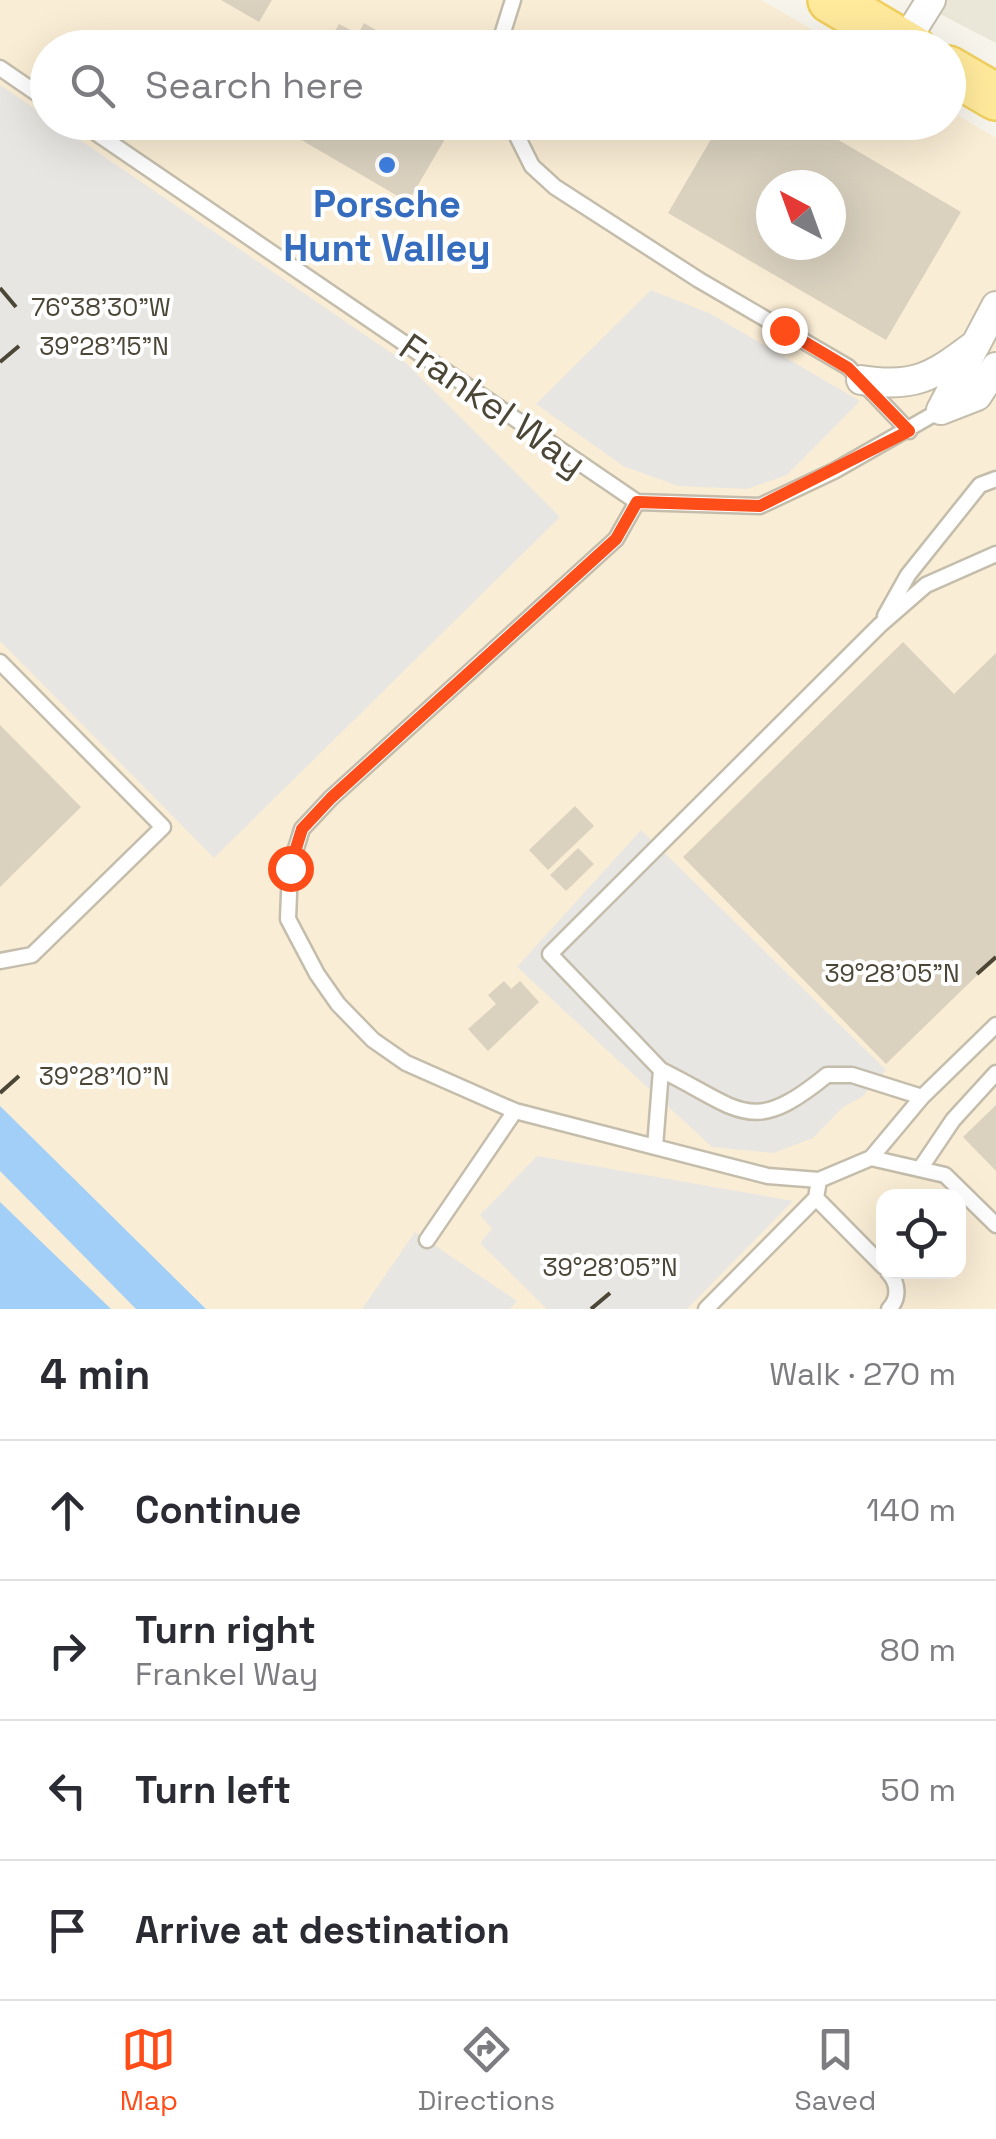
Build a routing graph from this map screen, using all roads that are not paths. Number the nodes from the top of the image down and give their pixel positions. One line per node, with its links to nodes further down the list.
1 (513, 0): 4 (lane)
2 (831, 0): 5 (main road)
3 (931, 0): 6 (street)
4 (504, 30)
5 (882, 30)
6 (916, 30)
7 (0, 68): 9 (lane)
8 (966, 80): 10 (main road)
9 (30, 88)
10 (996, 98)
11 (106, 140): 20 (lane, Frankel Way)
12 (519, 140): 16 (lane)
13 (996, 306): 14 (street)
14 (972, 348): 16 (street); 17 (street)
15 (996, 367): 17 (street)
16 (861, 380): 18 (lane)
17 (941, 410): 18 (lane)
18 (909, 431): 20 (lane)
19 (996, 478): 22 (lane)
20 (637, 502): 29 (lane)
21 (996, 554): 22 (lane)
22 (880, 625): 26 (lane)
23 (0, 662): 24 (lane)
24 (0, 962)
25 (996, 1025): 28 (lane)
26 (661, 1070): 28 (lane); 30 (lane)
27 (996, 1073): 32 (lane)
28 (922, 1097): 31 (lane)
29 (515, 1112): 30 (lane); 36 (lane)
30 (655, 1147): 33 (lane)
31 (871, 1158): 32 (lane); 33 (lane)
32 (920, 1169): 35 (lane)
33 (818, 1180): 34 (lane)
34 (816, 1198): 37 (lane); 39 (lane)
35 (996, 1225)
36 (427, 1240)
37 (876, 1259)
38 (895, 1279): 40 (lane)
39 (706, 1309)
40 (889, 1309)

